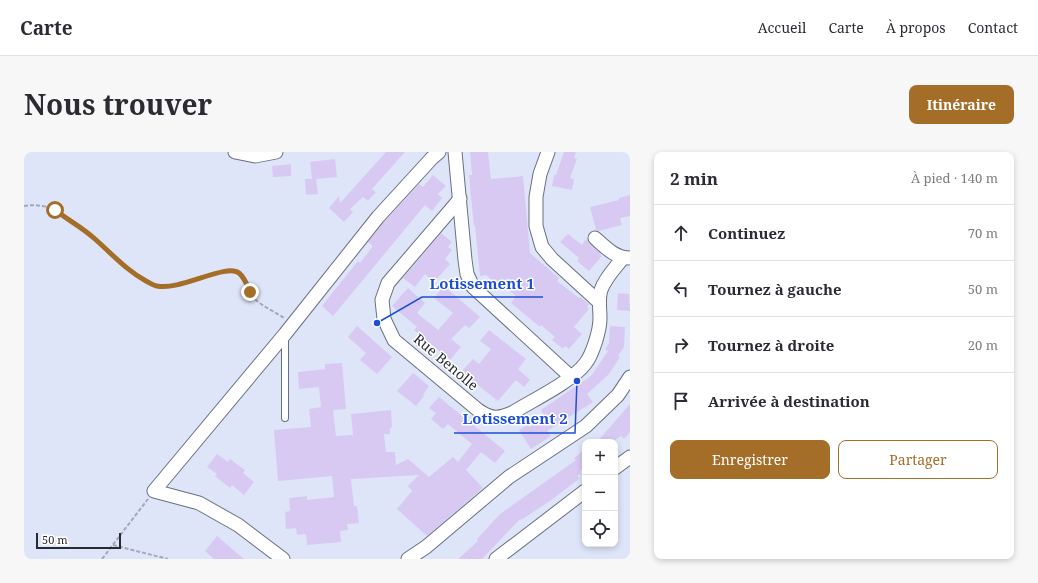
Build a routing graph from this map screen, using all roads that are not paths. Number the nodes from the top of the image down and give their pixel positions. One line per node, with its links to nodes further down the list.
1 (235, 152): 2 (street)
2 (276, 152)
3 (439, 152): 10 (street)
4 (455, 152): 6 (street)
5 (548, 152): 9 (street)
6 (460, 199): 11 (street); 11 (street, Rue Benolle)
7 (595, 238): 8 (street)
8 (627, 258): 9 (street, Rue Benolle)
9 (599, 302): 11 (street, Rue Benolle)
10 (289, 329): 13 (lane); 17 (street)
11 (571, 377)
12 (629, 381): 18 (street)
13 (285, 418)
14 (630, 457): 15 (street)
15 (618, 466)
16 (582, 493): 19 (street)
17 (283, 559)
18 (408, 559)
19 (496, 559)

